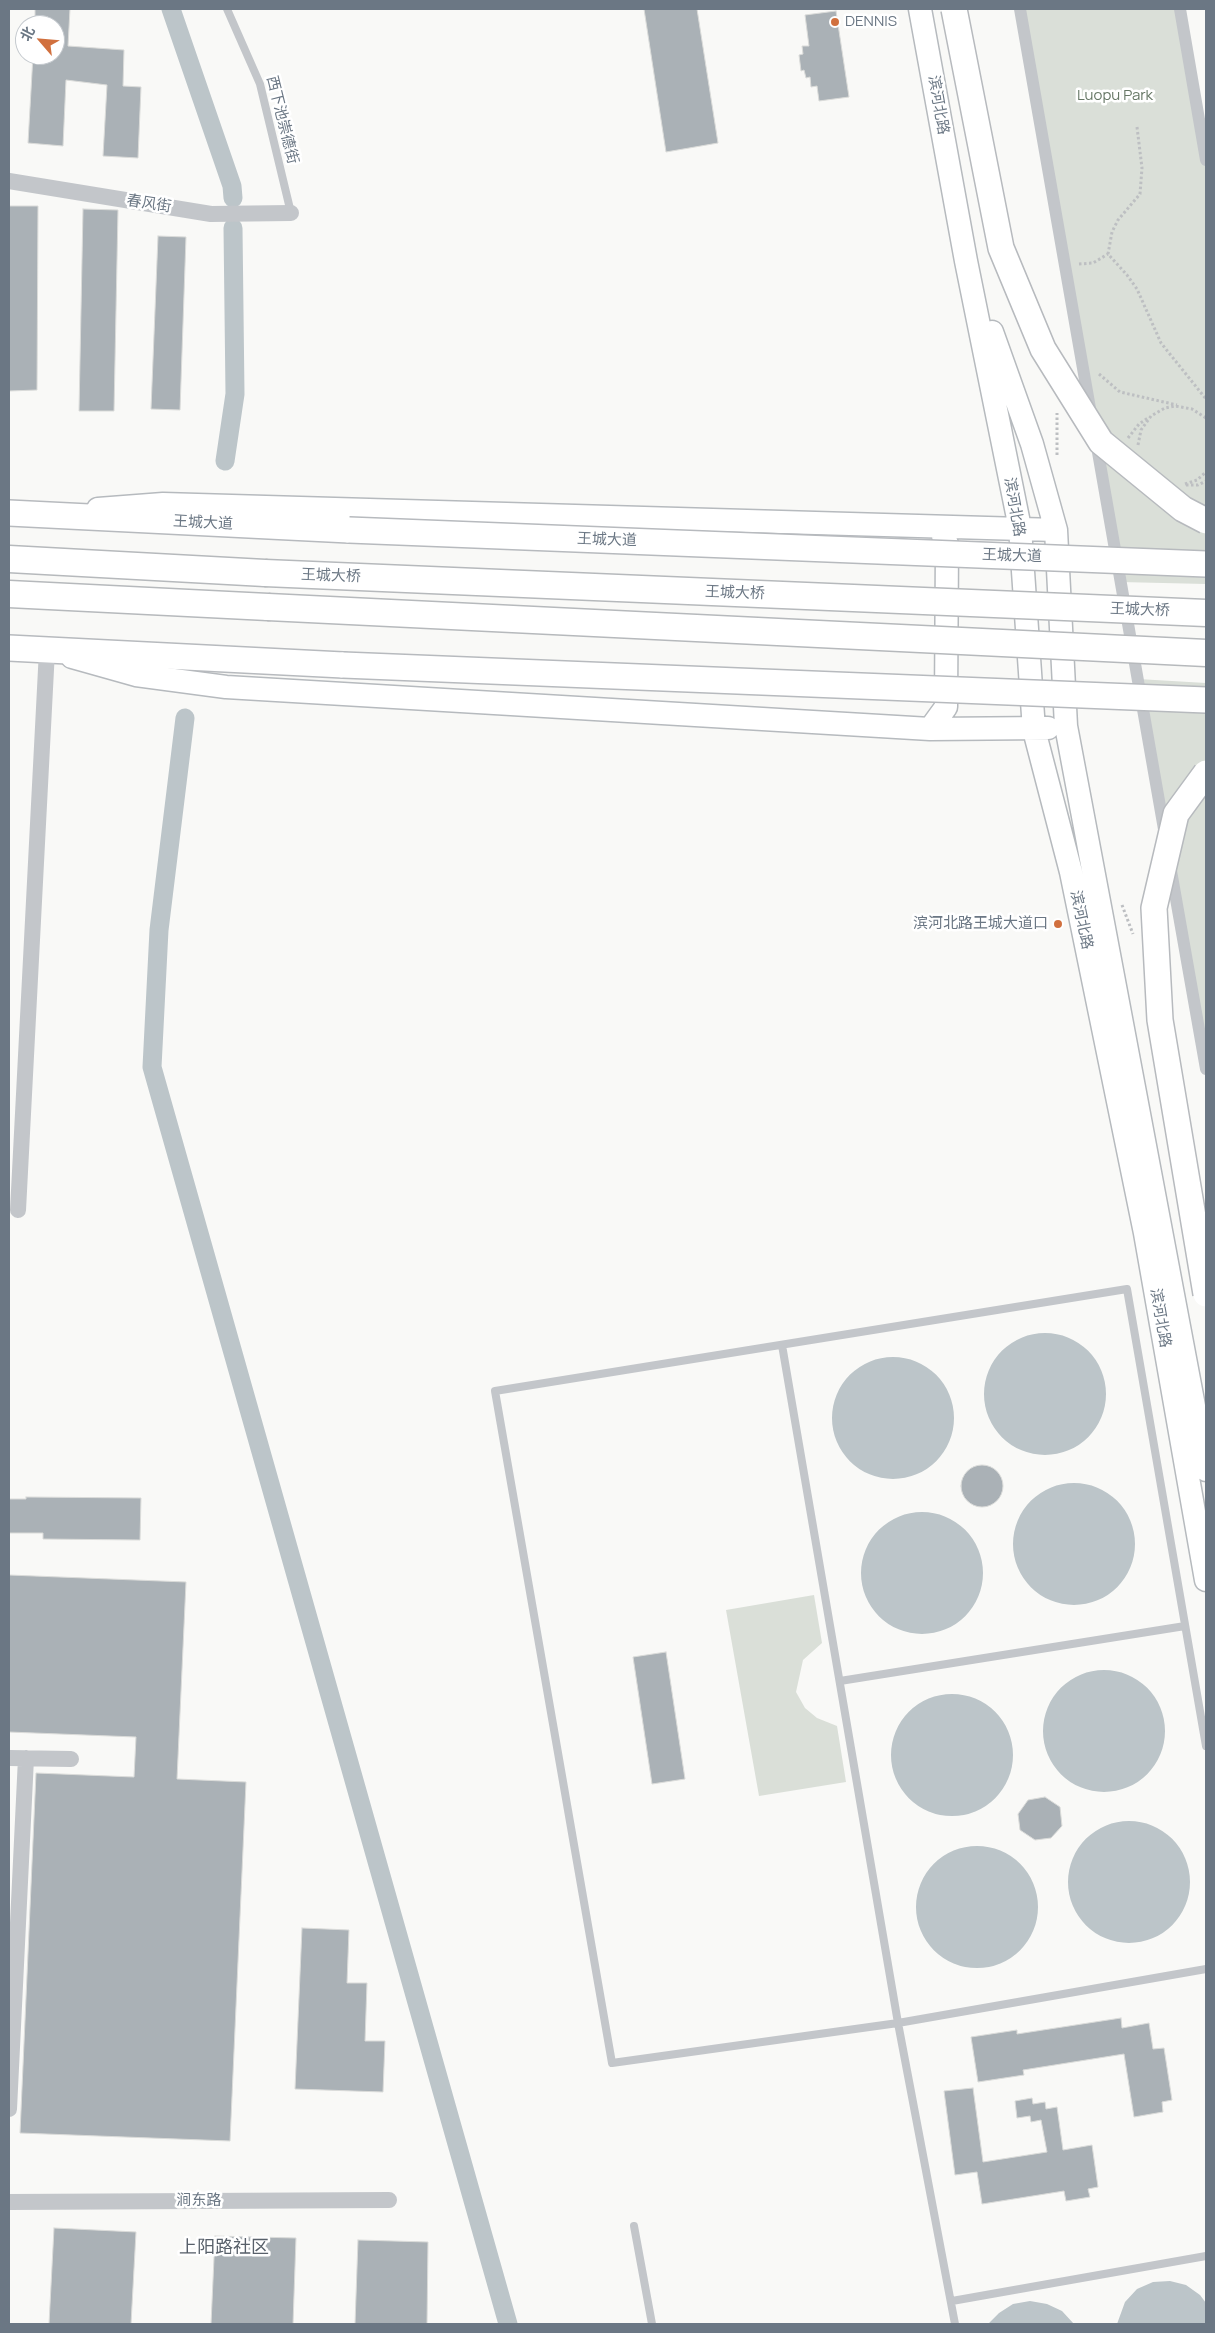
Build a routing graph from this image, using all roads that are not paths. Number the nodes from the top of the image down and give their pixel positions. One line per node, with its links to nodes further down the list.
1 (226, 9): 8 (lane, 西下池崇德街)
2 (920, 9): 9 (main road, 滨河北路)
3 (954, 9): 11 (main road, bridge)
4 (1020, 9): 29 (street)
5 (1180, 9): 6 (street)
6 (1206, 160)
7 (9, 181): 8 (street, 春风街)
8 (291, 213)
9 (966, 261): 13 (main road, 滨河北路); 14 (main road, 滨河北路)
10 (19, 513): 12 (main road); 17 (main road, 王城大道, bridge)
11 (1206, 521)
12 (938, 526): 13 (main road); 26 (main road)
13 (1020, 528): 14 (main road); 27 (main road, 滨河北路)
14 (1056, 530): 25 (main road, 滨河北路)
15 (9, 547): 18 (main road)
16 (9, 559): 18 (highway)
17 (1206, 564)
18 (265, 573): 20 (highway, 王城大桥, bridge)
19 (9, 594): 23 (highway, bridge)
20 (1206, 613)
21 (9, 648): 22 (main road)
22 (47, 650): 24 (main road, bridge); 26 (main road); 30 (street)
23 (1206, 653)
24 (1206, 700)
25 (1066, 726): 27 (main road); 33 (main road, 滨河北路)
26 (930, 729): 27 (main road)
27 (1034, 730): 34 (main road, 滨河北路)
28 (1206, 773): 31 (main road, bridge)
29 (1206, 1069)
30 (18, 1210)
31 (1206, 1294)
32 (782, 1345): 35 (lane); 36 (lane); 42 (lane)
33 (1206, 1470)
34 (1206, 1580)
35 (1186, 1626): 36 (lane); 37 (lane)
36 (840, 1681): 42 (lane)
37 (1206, 1746)
38 (9, 1758): 39 (street)
39 (26, 1758): 40 (street); 43 (street)
40 (71, 1760)
41 (1206, 1969): 42 (lane)
42 (898, 2023): 48 (lane)
43 (9, 2109)
44 (389, 2200): 45 (street, 涧东路)
45 (9, 2202)
46 (634, 2226): 49 (lane)
47 (1206, 2256): 48 (lane)
48 (952, 2300): 50 (lane)
49 (652, 2324)
50 (955, 2324)

